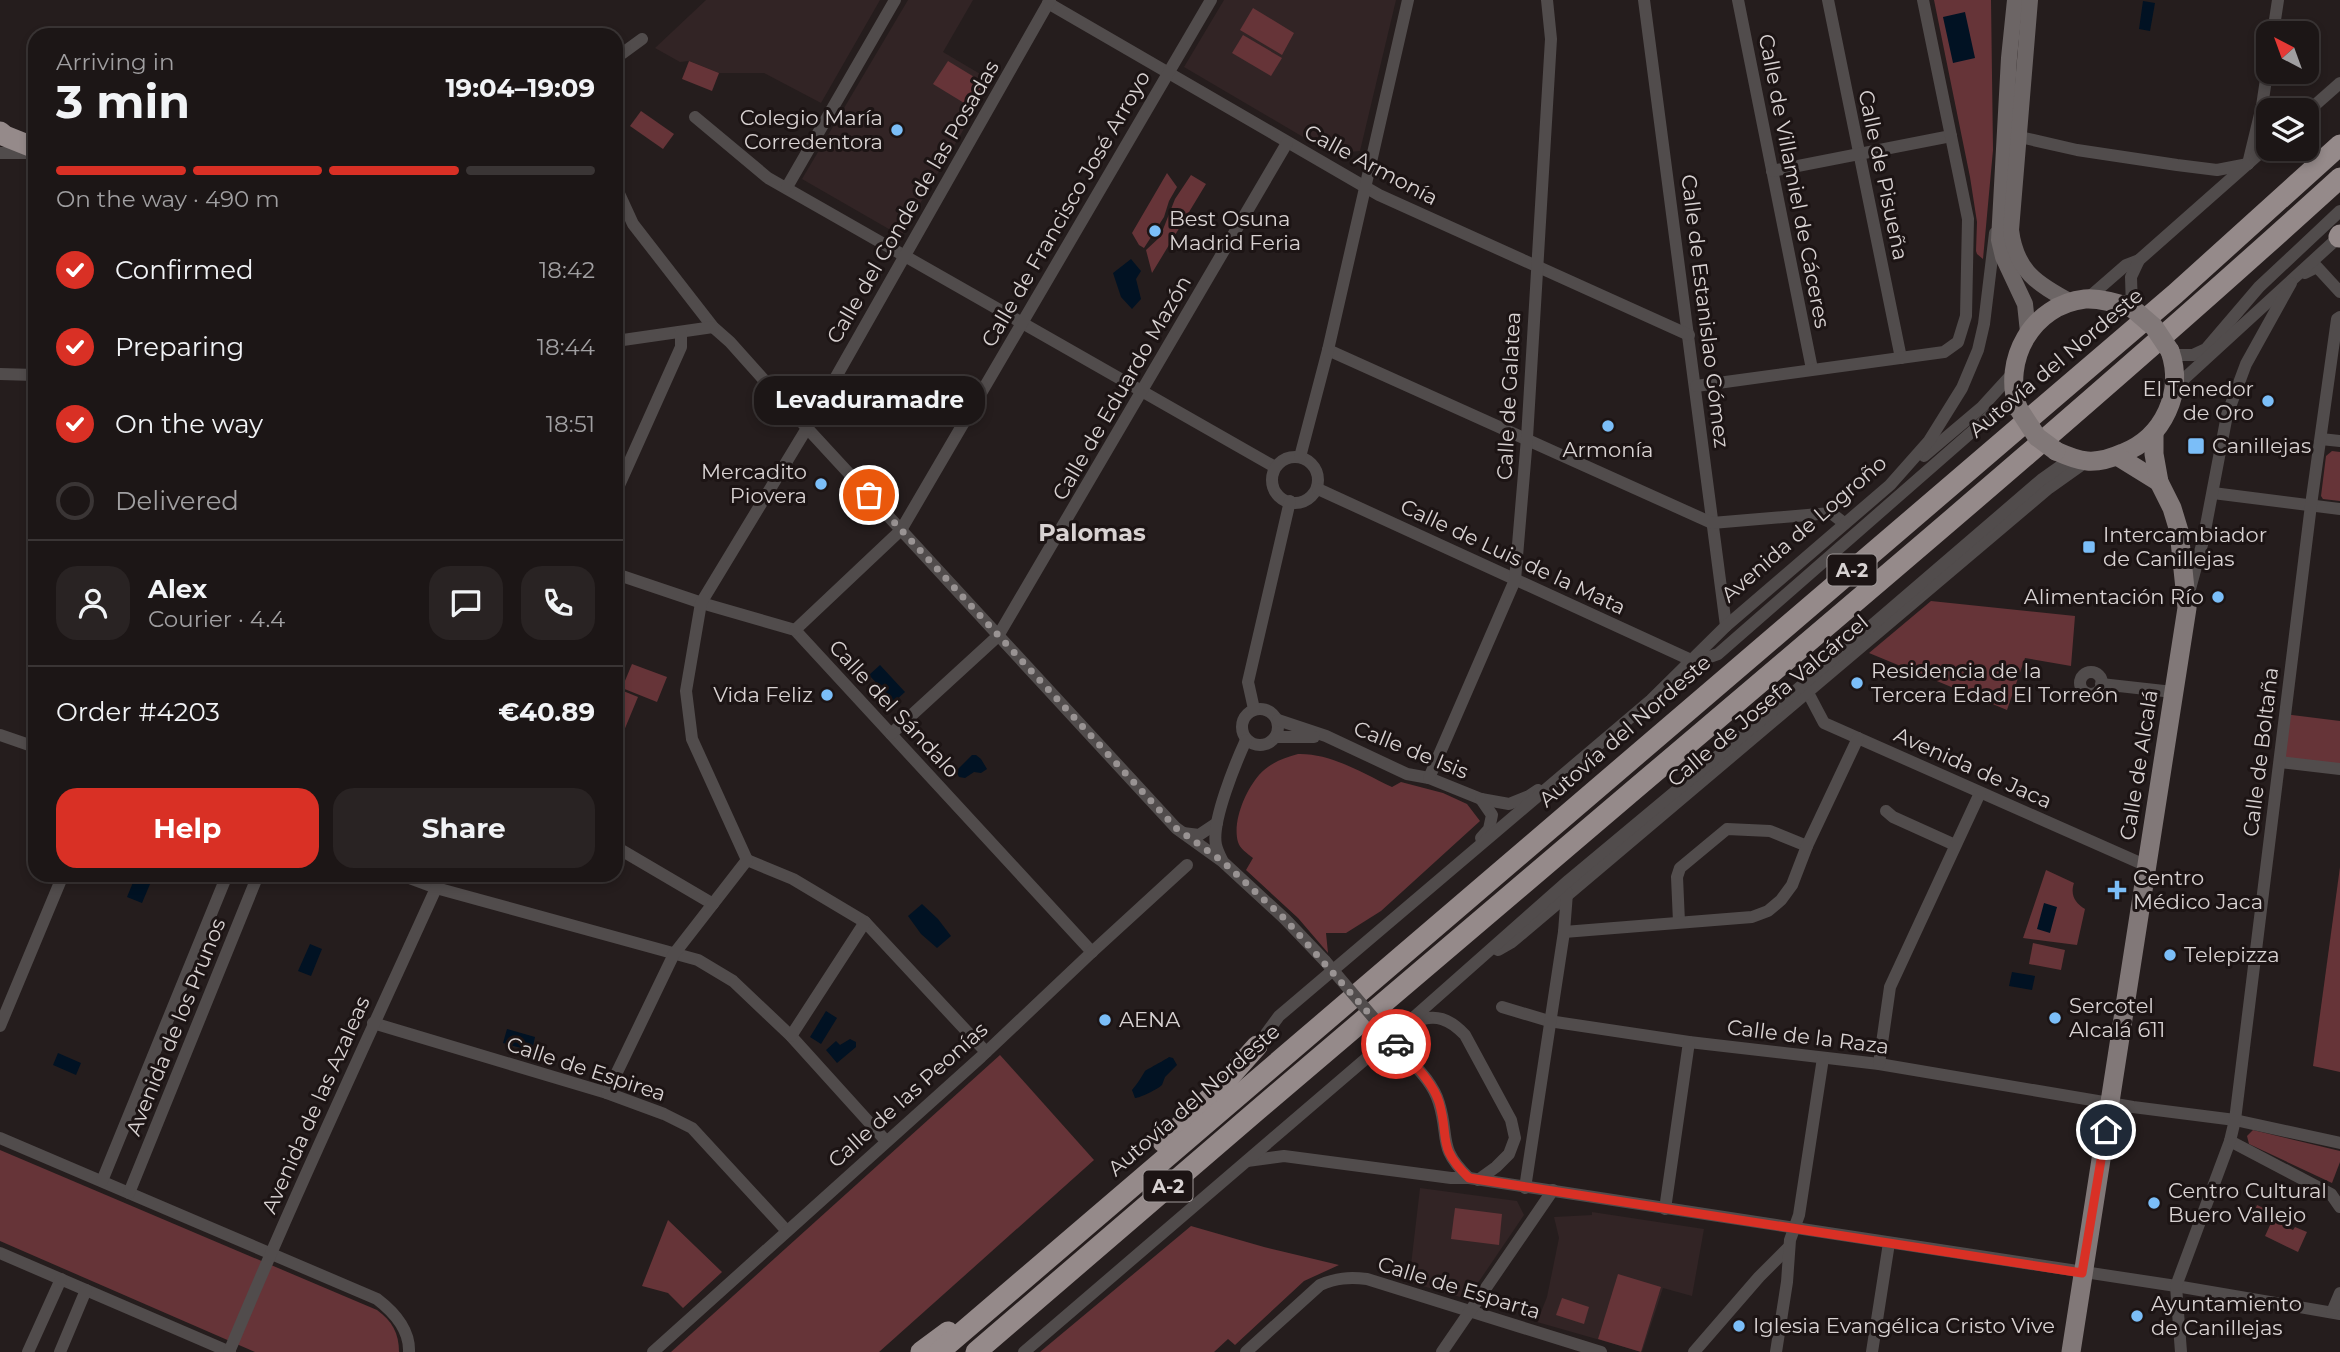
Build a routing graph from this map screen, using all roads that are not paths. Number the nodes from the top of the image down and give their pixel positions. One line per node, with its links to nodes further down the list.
1 (895, 0): 35 (street)
2 (1211, 0): 16 (street, Calle de Francisco José Arroyo)
3 (1408, 0): 36 (street)
4 (1547, 0): 42 (street, Calle de Galatea)
5 (1644, 0): 52 (street, Calle de Estanislao Gómez)
6 (1738, 0): 32 (street, Calle de Villamiel de Cáceres)
7 (1828, 0): 29 (street, Calle de Pisueña)
8 (1923, 0): 22 (street)
9 (2015, 0): 23 (main road, Avenida de Logroño)
10 (2030, 0): 23 (main road, Avenida de Logroño)
11 (2278, 0): 13 (street)
12 (1049, 1): 16 (street, Calle Armonía); 40 (street, Calle del Conde de las Posadas)
13 (2275, 21)
14 (642, 39): 15 (street)
15 (623, 53)
16 (1168, 73): 24 (street, Calle Armonía); 48 (street, Calle de Francisco José Arroyo)
17 (2340, 83): 19 (street)
18 (2265, 84): 31 (street)
19 (2319, 102)
20 (695, 117): 35 (street)
21 (0, 132): 25 (highway)
22 (1951, 136): 29 (street); 56 (street)
23 (2013, 140): 31 (street); 34 (main road, Avenida de Logroño); 45 (main road, Avenida de Logroño)
24 (1287, 143): 36 (street, Calle Armonía); 63 (street, Calle de Eduardo Mazón)
25 (28, 145)
26 (2340, 145): 166 (highway, Autovía del Nordeste / A-2)
27 (0, 153): 28 (street)
28 (28, 153)
29 (1858, 155): 32 (street); 56 (street, Calle de Pisueña)
30 (2256, 157): 31 (street)
31 (2248, 164): 41 (street)
32 (1772, 171): 57 (street, Calle de Villamiel de Cáceres)
33 (2340, 178): 185 (highway, A-2)
34 (2001, 184): 50 (main road, Avenida de Logroño); 76 (street, Avenida de Logroño)
35 (787, 187): 40 (street)
36 (1364, 187): 42 (street, Calle Armonía); 54 (street)
37 (623, 202): 49 (street)
38 (2340, 211): 55 (street)
39 (2340, 236): 43 (street, Calle de Alcalá)
40 (905, 256): 48 (street); 65 (street, Calle del Conde de las Posadas)
41 (2139, 260): 45 (street); 46 (street)
42 (1536, 266): 52 (street, Calle Armonía); 67 (street, Calle de Galatea)
43 (2294, 279): 44 (street); 62 (street, Calle de Alcalá); 78 (street, Calle de Alcalá)
44 (2340, 292)
45 (2079, 300): 46 (main road); 50 (main road)
46 (2132, 309): 55 (main road, bridge)
47 (2340, 317): 68 (street, Calle de Boltaña)
48 (1022, 324): 63 (street); 84 (street, Calle de Francisco José Arroyo)
49 (713, 327): 51 (street); 65 (street)
50 (2028, 332): 58 (main road)
51 (681, 333): 53 (street); 74 (street)
52 (1689, 335): 61 (street, Calle de Estanislao Gómez)
53 (623, 340)
54 (1328, 350): 67 (street); 71 (street)
55 (2170, 353): 62 (main road)
56 (1901, 358): 57 (street)
57 (1812, 369): 61 (street)
58 (2013, 373): 64 (main road); 76 (street)
59 (0, 374): 60 (street)
60 (28, 375)
61 (1696, 386): 82 (street, Calle de Estanislao Gómez)
62 (2174, 388): 66 (main road)
63 (1144, 391): 73 (street); 91 (street, Calle de Eduardo Mazón)
64 (2018, 408): 72 (main road, bridge); 92 (street, Avenida de Logroño)
65 (807, 428): 84 (street); 88 (street, Calle del Conde de las Posadas)
66 (2154, 432): 70 (main road); 75 (main road, Calle de Alcalá)
67 (1527, 438): 82 (street); 86 (street, Calle de Galatea)
68 (2320, 439): 69 (street); 80 (street, Calle de Boltaña)
69 (2340, 442)
70 (2117, 456): 72 (main road); 75 (main road)
71 (1300, 457): 73 (street); 77 (street)
72 (2072, 457): 94 (street, Calle de Josefa Valcárcel)
73 (1275, 467): 79 (street)
74 (623, 476)
75 (2159, 482): 87 (main road, Calle de Alcalá)
76 (1890, 485): 83 (street, Avenida de Logroño)
77 (1318, 489): 79 (street); 86 (street, Calle de Luis de la Mata)
78 (2213, 493): 80 (street); 87 (street, Calle de Alcalá)
79 (1290, 501): 96 (street)
80 (2311, 505): 81 (street); 106 (street, Calle de Boltaña)
81 (2340, 509)
82 (1712, 523): 83 (street); 89 (street, Calle de Estanislao Gómez)
83 (1843, 523): 89 (street, Avenida de Logroño)
84 (901, 530): 90 (street, Calle de Francisco José Arroyo); 91 (street)
85 (623, 575): 88 (street)
86 (1515, 580): 92 (street, Calle de Luis de la Mata); 108 (street, Calle de Galatea)
87 (2187, 600): 95 (main road, Calle de Alcalá)
88 (701, 603): 90 (street); 117 (street)
89 (1726, 626): 92 (street, Avenida de Logroño)
90 (795, 629): 98 (street, Calle del Sándalo)
91 (998, 636): 98 (street, Calle de Eduardo Mazón); 113 (street)
92 (1691, 660): 104 (street, Avenida de Logroño)
93 (2101, 684): 95 (street)
94 (1806, 688): 102 (street, Avenida de Jaca); 122 (street, Calle de Josefa Valcárcel); 129 (street, Calle de Josefa Valcárcel)
95 (2173, 692): 120 (main road, Calle de Alcalá)
96 (1254, 709): 97 (street); 103 (street)
97 (1278, 720): 100 (street); 101 (street, Calle de Isis)
98 (891, 734): 134 (street, Calle del Sándalo)
99 (0, 735): 105 (street)
100 (1276, 737): 101 (street, Calle de Isis); 103 (street)
101 (1326, 737): 108 (street, Calle de Isis)
102 (1858, 738): 109 (street, Avenida de Jaca); 115 (street)
103 (1246, 740): 112 (street)
104 (1602, 743): 110 (street, Calle de Isis); 121 (street, Avenida de Logroño)
105 (28, 745)
106 (2280, 762): 107 (street); 150 (street, Calle de Boltaña)
107 (2340, 769)
108 (1429, 778): 110 (street, Calle de Isis)
109 (1980, 793): 114 (street); 120 (street, Avenida de Jaca)
110 (1481, 799): 121 (street, Calle de Isis)
111 (1886, 811): 114 (street)
112 (1217, 823): 113 (street); 118 (street)
113 (1181, 833): 118 (street)
114 (1955, 845): 147 (street)
115 (1807, 846): 132 (street); 132 (street)
116 (623, 851): 130 (street)
117 (747, 860): 130 (street); 131 (street)
118 (1222, 861): 156 (street, bridge)
119 (1187, 865): 134 (street, Calle de las Peonías)
120 (2147, 866): 149 (main road, Calle de Alcalá)
121 (1450, 872): 144 (street, Avenida de Logroño)
122 (1569, 880): 129 (street); 136 (street, Calle de Josefa Valcárcel)
123 (60, 882): 140 (street)
124 (224, 882): 157 (street, Avenida de los Prunos)
125 (255, 882): 160 (street, Avenida de los Prunos)
126 (421, 882): 128 (street)
127 (438, 882): 128 (street, Avenida de las Azaleas)
128 (436, 887): 135 (street); 139 (street, Avenida de las Azaleas)
129 (1567, 895): 133 (street); 136 (street, Calle de Josefa Valcárcel)
130 (713, 904): 135 (street)
131 (865, 922): 142 (street); 145 (street)
132 (1679, 922): 133 (street)
133 (1564, 932): 138 (street)
134 (1092, 952): 145 (street, Calle de las Peonías)
135 (674, 954): 142 (street); 148 (street)
136 (1471, 967): 141 (street, Calle de Josefa Valcárcel)
137 (1502, 1007): 138 (street, Calle de la Raza)
138 (1549, 1021): 143 (street, Calle de la Raza); 158 (street)
139 (373, 1023): 148 (street, Calle de Espirea); 169 (street, Avenida de las Azaleas)
140 (0, 1026)
141 (1404, 1026): 155 (street, Calle de Josefa Valcárcel); 156 (street)
142 (791, 1036): 152 (street)
143 (1689, 1042): 146 (street, Calle de la Raza); 162 (street)
144 (1257, 1046): 166 (highway, A-2)
145 (986, 1052): 152 (street, Calle de las Peonías)
146 (1823, 1058): 147 (street, Calle de la Raza); 163 (street)
147 (1879, 1064): 149 (street, Calle de la Raza)
148 (607, 1093): 164 (street, Calle de Espirea)
149 (2110, 1104): 150 (street, Calle de la Raza); 171 (main road, Calle de Alcalá)
150 (2235, 1120): 153 (street, Calle de Boltaña); 154 (street, Calle de la Raza)
151 (0, 1138): 157 (street)
152 (886, 1141): 164 (street, Calle de las Peonías)
153 (2230, 1141): 161 (street); 173 (street, Calle de Boltaña)
154 (2340, 1143)
155 (1245, 1161): 156 (street); 186 (street, Calle de Josefa Valcárcel)
156 (1473, 1179): 158 (street)
157 (102, 1181): 160 (street)
158 (1525, 1188): 159 (street)
159 (1553, 1190): 162 (street); 176 (street)
160 (129, 1193): 169 (street)
161 (2340, 1207)
162 (1665, 1209): 163 (street)
163 (1795, 1227): 165 (street); 167 (street)
164 (786, 1230): 182 (street, Calle de las Peonías)
165 (1889, 1243): 171 (street); 192 (street)
166 (1063, 1245): 170 (highway, Autovía del Nordeste / A-2)
167 (1789, 1247): 190 (street); 191 (street)
168 (0, 1253): 172 (street)
169 (270, 1254): 180 (street, Avenida de las Azaleas); 181 (street)
170 (1038, 1267): 183 (highway); 184 (highway, Autovía del Nordeste / A-2)
171 (2082, 1273): 173 (street); 193 (main road, Calle de Alcalá)
172 (61, 1279): 174 (street); 178 (street)
173 (2176, 1286): 177 (street); 194 (street, Calle de Boltaña)
174 (86, 1290): 179 (street); 180 (street)
175 (2340, 1293): 177 (street)
176 (1469, 1312): 187 (street, Calle de Esparta); 188 (street); 189 (street, Calle de Esparta)
177 (2336, 1313)
178 (29, 1352)
179 (60, 1352)
180 (230, 1352)
181 (409, 1352)
182 (653, 1352)
183 (921, 1352)
184 (939, 1352)
185 (976, 1352)
186 (1024, 1352)
187 (1246, 1352)
188 (1443, 1352)
189 (1601, 1352)
190 (1694, 1352)
191 (1776, 1352)
192 (1872, 1352)
193 (2071, 1352)
194 (2180, 1352)

